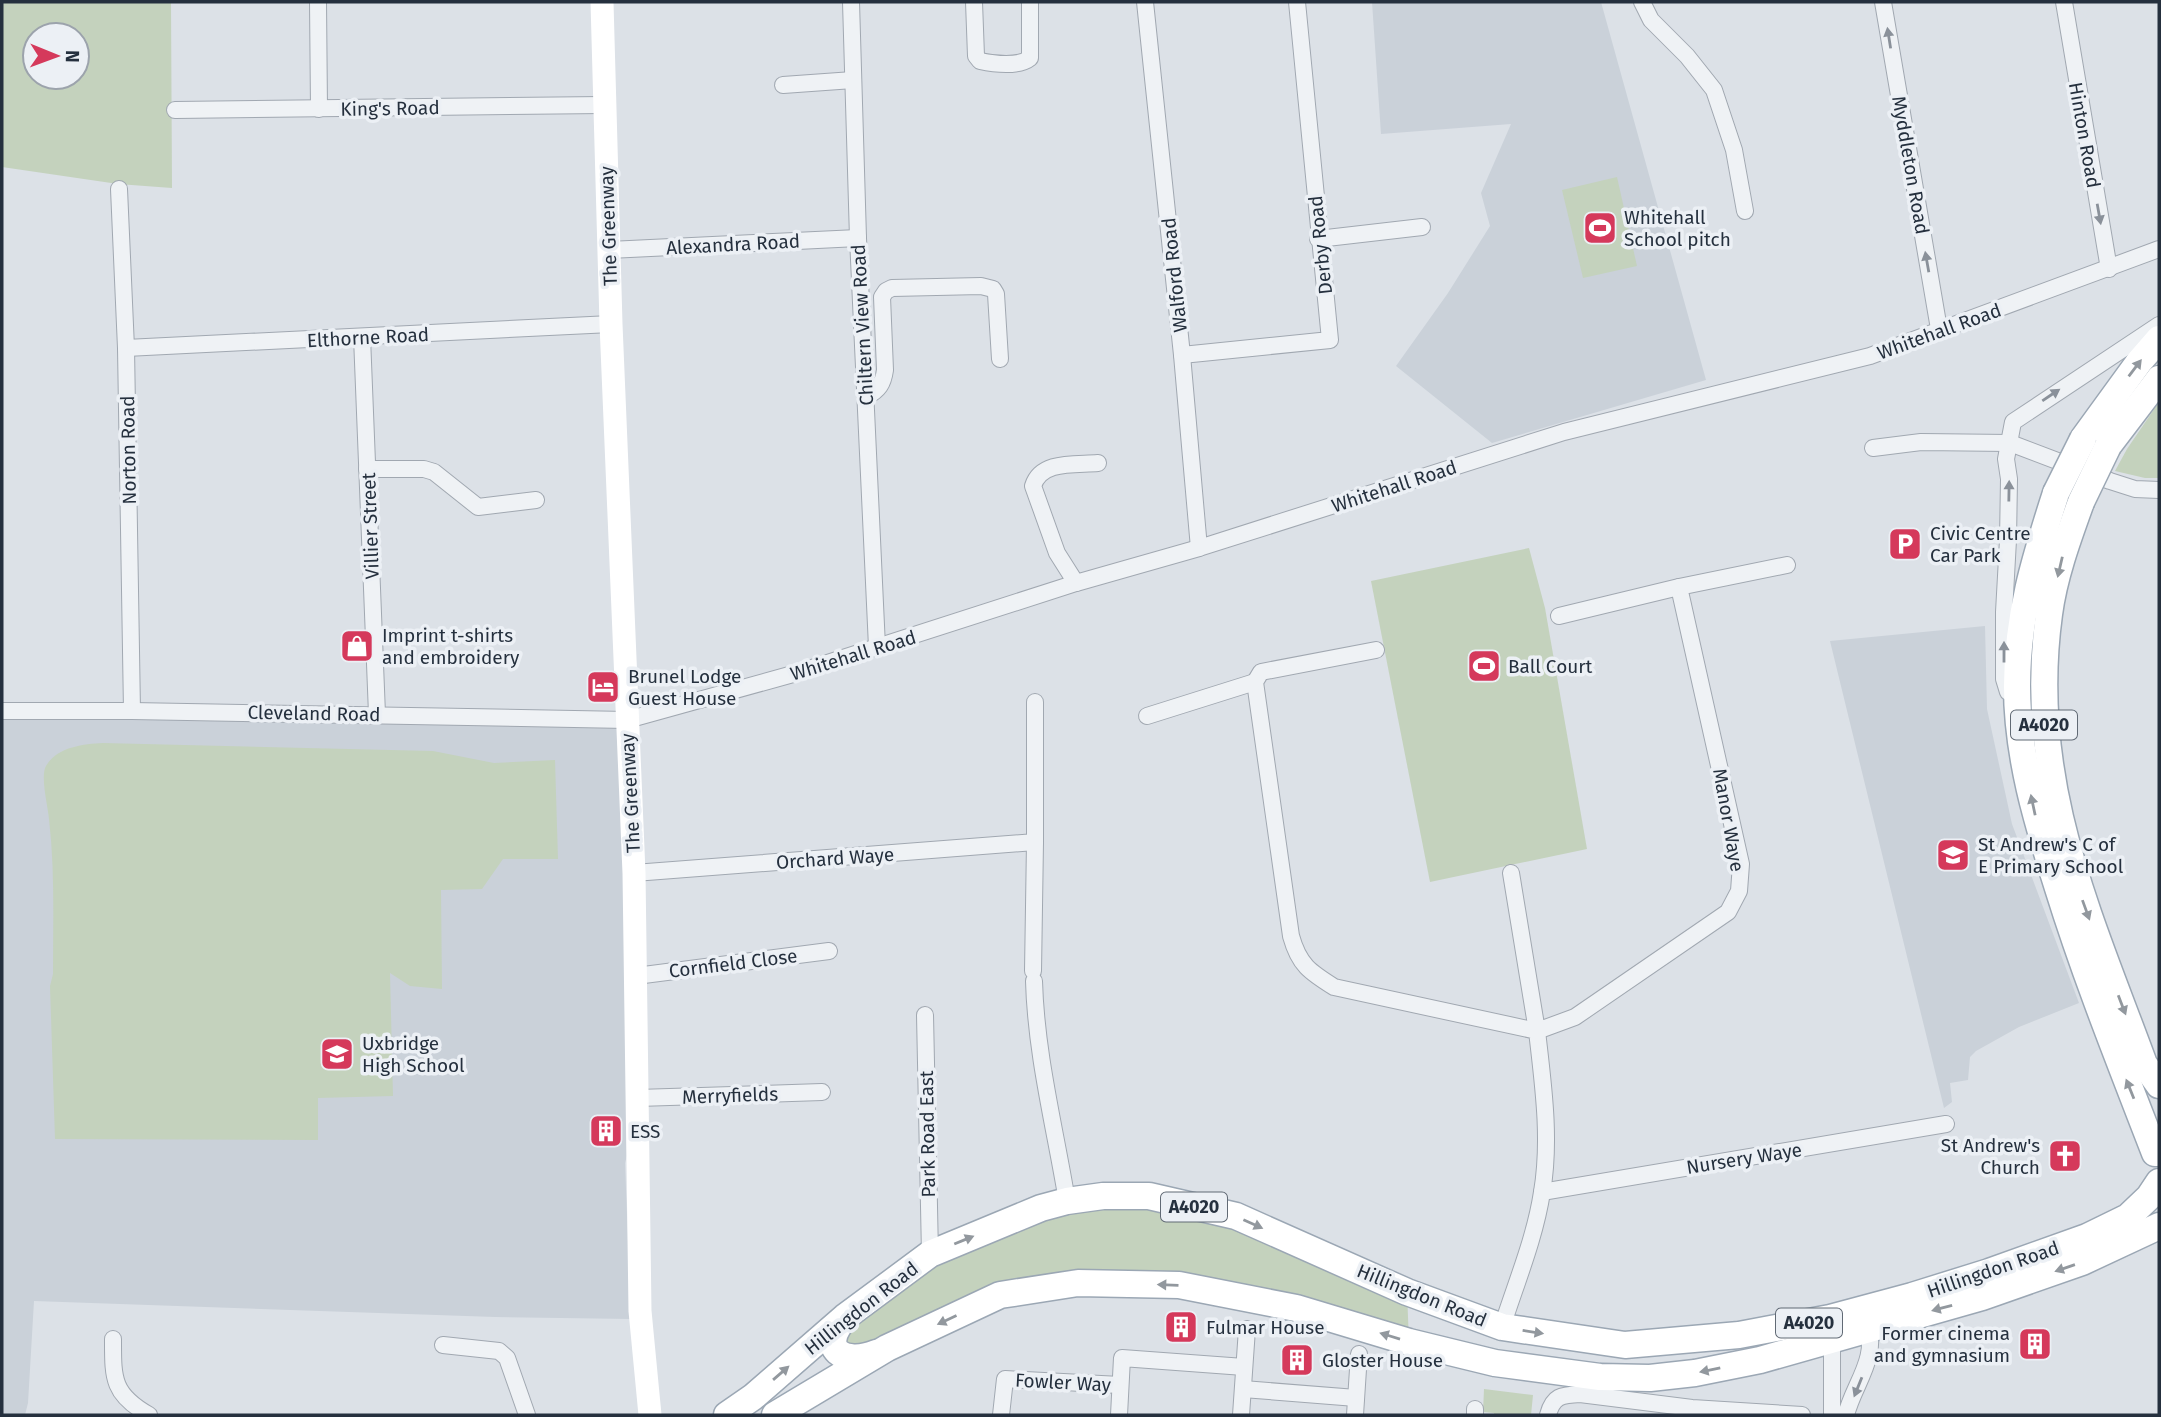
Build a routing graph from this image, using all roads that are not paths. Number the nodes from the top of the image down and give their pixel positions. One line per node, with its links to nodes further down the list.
1 (318, 2): 15 (street)
2 (602, 2): 13 (street, The Greenway)
3 (851, 2): 11 (street, Chiltern View Road)
4 (974, 2): 5 (street)
5 (1030, 2)
6 (1145, 2): 30 (street, Walford Road)
7 (1297, 2): 20 (street, Derby Road)
8 (1642, 2): 17 (street)
9 (1883, 2): 26 (street, Myddleton Road, one-way to 9)
10 (2064, 2): 23 (street, Hinton Road, one-way to 23)
11 (853, 80): 12 (street); 19 (street, Chiltern View Road)
12 (783, 85)
13 (604, 105): 15 (street, King's Road); 22 (street, The Greenway)
14 (175, 110): 15 (street, King's Road)
15 (319, 110)
16 (119, 189): 29 (street, Norton Road)
17 (1745, 211)
18 (1422, 227): 20 (street)
19 (858, 238): 22 (street, Alexandra Road); 33 (street, Chiltern View Road)
20 (1318, 239): 30 (street, Derby Road)
21 (2159, 249): 23 (street, Whitehall Road)
22 (609, 250): 24 (street, The Greenway)
23 (2109, 269): 26 (street, Whitehall Road)
24 (611, 324): 27 (street, Elthorne Road); 55 (street, The Greenway)
25 (2159, 325): 34 (street, one-way to 25)
26 (1939, 329): 42 (street, Whitehall Road)
27 (362, 337): 29 (street, Elthorne Road); 38 (street, Villier Street)
28 (2159, 339): 35 (main road, A4020, one-way to 28)
29 (126, 348): 51 (street, Norton Road)
30 (1182, 355): 42 (street, Walford Road)
31 (1000, 359): 33 (street)
32 (2159, 379): 35 (main road, A4020)
33 (866, 397): 47 (street, Chiltern View Road)
34 (2010, 443): 36 (street); 39 (street); 56 (street, one-way to 34)
35 (2096, 443): 40 (main road, A4020, bridge)
36 (1873, 448)
37 (1098, 463): 44 (street)
38 (367, 469): 41 (street); 53 (street, Villier Street)
39 (2159, 489)
40 (2068, 498): 56 (main road, A4020); 64 (main road, A4020, one-way to 64)
41 (536, 500)
42 (1199, 548): 44 (street, Whitehall Road)
43 (1787, 565): 45 (street)
44 (1076, 583): 47 (street, Whitehall Road)
45 (1679, 587): 46 (street); 63 (street, Manor Waye)
46 (1559, 616)
47 (877, 647): 55 (street, Whitehall Road)
48 (1376, 650): 49 (street)
49 (1255, 682): 54 (street); 63 (street)
50 (1035, 702): 57 (street)
51 (132, 710): 52 (street, Cleveland Road); 53 (street, Cleveland Road)
52 (2, 711)
53 (377, 714): 55 (street, Cleveland Road)
54 (1147, 716)
55 (627, 720): 58 (street, The Greenway)
56 (2020, 742): 68 (main road, A4020, one-way to 56)
57 (1035, 842): 58 (street, Orchard Waye); 71 (street)
58 (634, 873): 61 (street, The Greenway)
59 (1511, 873): 63 (street)
60 (829, 951): 61 (street, Cornfield Close)
61 (636, 976): 66 (street, The Greenway)
62 (925, 1015): 73 (street, Park Road East)
63 (1537, 1031): 70 (street)
64 (2159, 1085)
65 (821, 1092): 66 (street, Merryfields)
66 (638, 1098): 90 (street, The Greenway)
67 (1946, 1124): 70 (street, Nursery Waye)
68 (2158, 1152)
69 (2159, 1182): 75 (main road, Hillingdon Road / A4020)
70 (1542, 1192): 76 (street)
71 (1067, 1201): 73 (main road, Hillingdon Road / A4020, one-way to 71); 76 (main road, Hillingdon Road / A4020, one-way to 76)
72 (2159, 1226): 75 (main road, Hillingdon Road / A4020, one-way to 75)
73 (930, 1254): 74 (main road, Hillingdon Road / A4020)
74 (845, 1317): 81 (main road, A4020); 91 (main road, Hillingdon Road / A4020, one-way to 74)
75 (1866, 1319): 78 (main road, Hillingdon Road / A4020); 100 (street, one-way to 100)
76 (1502, 1327): 78 (main road, Hillingdon Road / A4020, one-way to 78)
77 (1247, 1329): 83 (street)
78 (1831, 1329): 81 (main road, Hillingdon Road / A4020, one-way to 81); 99 (street)
79 (113, 1339): 88 (street)
80 (443, 1345): 89 (street)
81 (887, 1348): 92 (main road, Hillingdon Road / A4020)
82 (1359, 1354): 86 (street)
83 (1244, 1367): 84 (street, Fowler Way); 85 (street)
84 (1120, 1385): 93 (street, Fowler Way); 94 (street, Fowler Way)
85 (1243, 1389): 86 (street); 95 (street)
86 (1356, 1398): 96 (street)
87 (1691, 1412): 97 (street); 98 (street)
88 (149, 1415)
89 (527, 1415)
90 (650, 1415)
91 (727, 1415)
92 (775, 1415)
93 (1001, 1415)
94 (1119, 1415)
95 (1241, 1415)
96 (1354, 1415)
97 (1548, 1415)
98 (1802, 1415)
99 (1832, 1415)
100 (1846, 1415)

